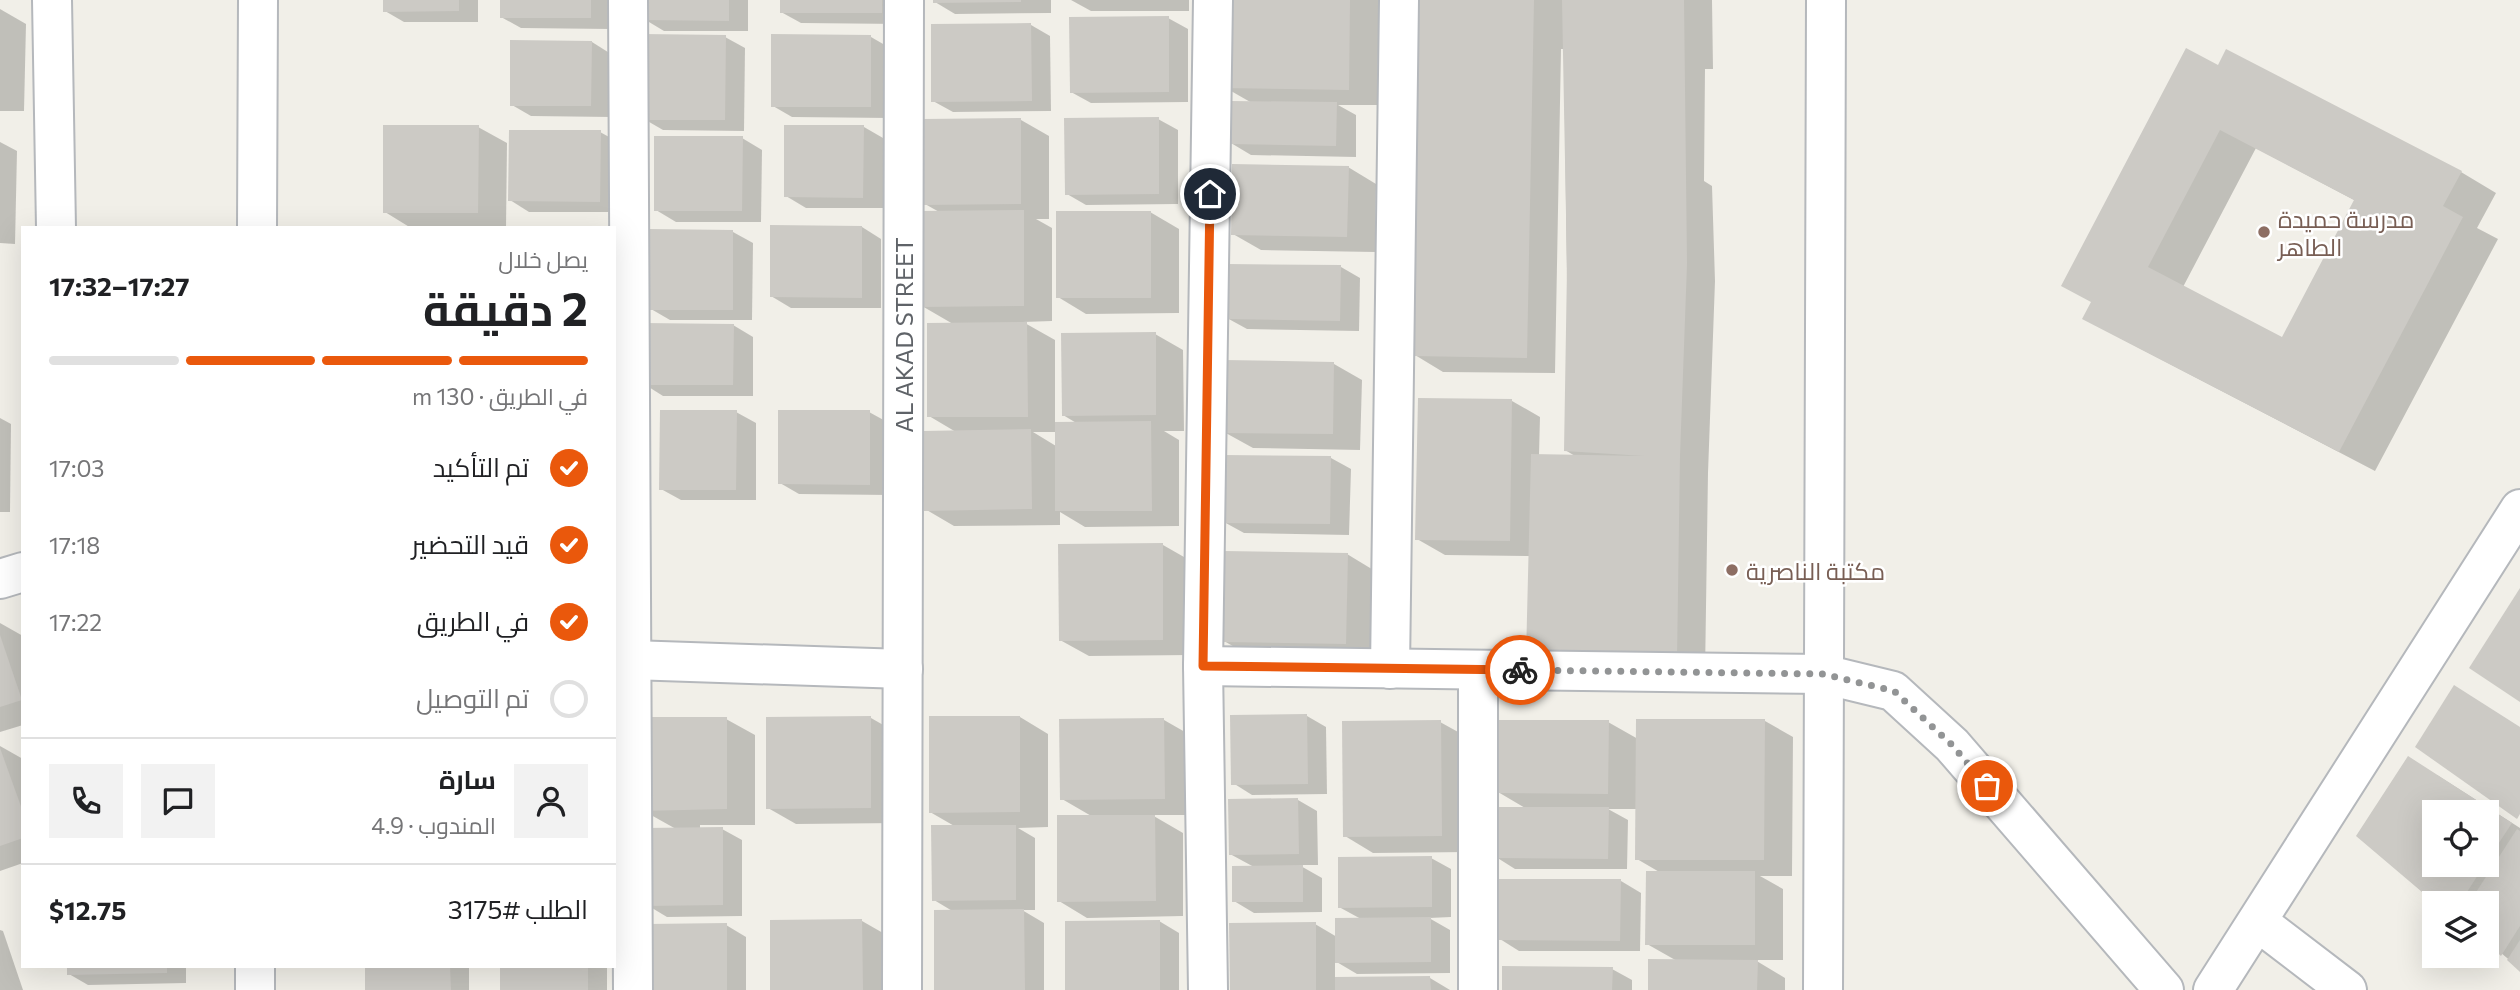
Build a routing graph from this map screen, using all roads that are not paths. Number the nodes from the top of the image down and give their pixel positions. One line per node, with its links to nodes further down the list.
1 (52, 0): 8 (street)
2 (258, 0): 9 (street)
3 (628, 0): 12 (street)
4 (904, 0): 17 (street, AL AKAD STREET)
5 (1213, 0): 15 (street)
6 (1399, 0): 16 (street)
7 (1826, 0): 19 (street)
8 (56, 226)
9 (257, 226)
10 (2520, 509): 20 (street)
11 (21, 573): 13 (street)
12 (623, 577): 14 (street)
13 (0, 579)
14 (631, 660): 17 (street); 23 (street)
15 (1203, 666): 16 (street); 25 (street)
16 (1390, 668): 18 (street)
17 (903, 669): 24 (street, AL AKAD STREET)
18 (1478, 670): 19 (street); 26 (street)
19 (1823, 674): 27 (street); 28 (street)
20 (2258, 922): 29 (street); 30 (street)
21 (255, 968): 22 (street)
22 (255, 990)
23 (633, 990)
24 (902, 990)
25 (1208, 990)
26 (1478, 990)
27 (1823, 990)
28 (2164, 990)
29 (2213, 990)
30 (2347, 990)

